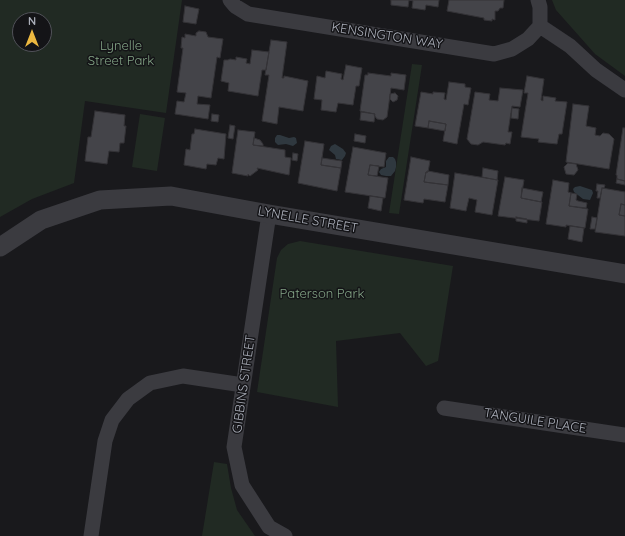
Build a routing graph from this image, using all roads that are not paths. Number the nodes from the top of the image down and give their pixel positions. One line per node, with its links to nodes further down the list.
1 (230, 0): 3 (street, KENSINGTON WAY)
2 (538, 0): 3 (street)
3 (540, 26): 4 (street)
4 (625, 90)
5 (269, 214): 6 (street, LYNELLE STREET); 7 (street, LYNELLE STREET); 8 (street, GIBBINS STREET)
6 (0, 247)
7 (625, 274)
8 (243, 385): 11 (street); 12 (street, GIBBINS STREET)
9 (444, 408): 10 (street, TANGUILE PLACE)
10 (625, 435)
11 (91, 536)
12 (285, 536)

